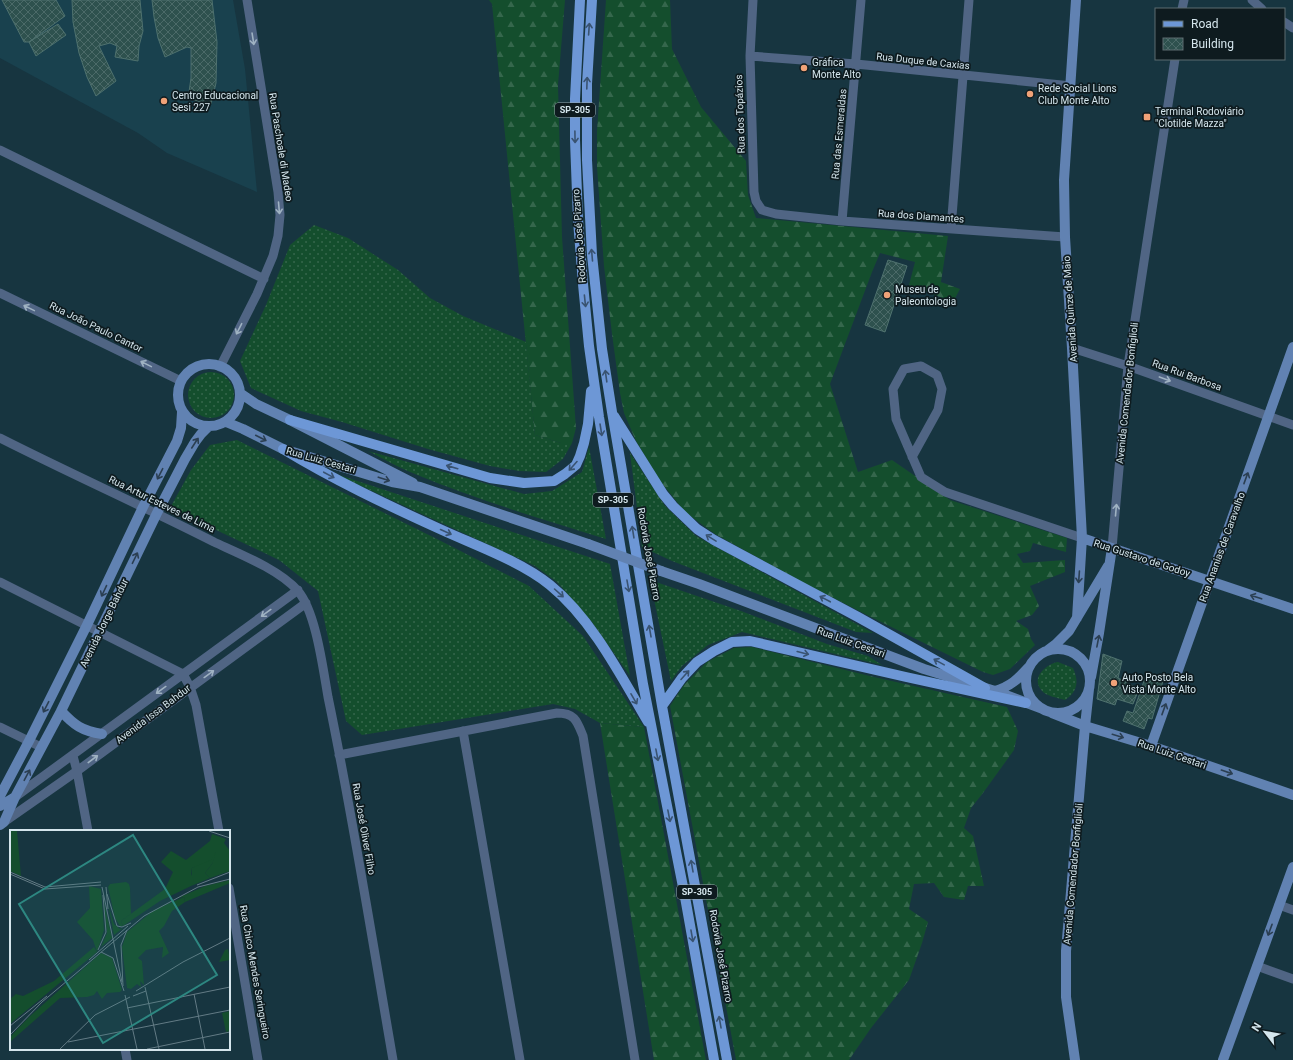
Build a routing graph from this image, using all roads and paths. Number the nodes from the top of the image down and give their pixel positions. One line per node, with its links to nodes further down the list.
1 (247, 0): 20 (street, Rua Paschoale di Madeo, one-way to 20)
2 (580, 0): 26 (main road, Rodovia José Pizarro / SP-305, one-way to 26)
3 (592, 0): 30 (main road, Rodovia José Pizarro / SP-305, one-way to 3)
4 (753, 0): 10 (street, Rua dos Topázios)
5 (861, 0): 12 (street, Rua das Esmeraldas)
6 (969, 0): 13 (street)
7 (1076, 0): 14 (street, Avenida Quinze de Maio)
8 (1252, 0): 9 (street)
9 (1261, 8)
10 (750, 56): 12 (street, Rua Duque de Caxias); 16 (street, Rua dos Topázios)
11 (1175, 60): 24 (street, Avenida Comendador Bonfiglioli)
12 (856, 64): 13 (street, Rua Duque de Caxias); 17 (street, Rua das Esmeraldas)
13 (962, 76): 14 (street, Rua Duque de Caxias); 18 (street)
14 (1070, 86): 19 (street, Avenida Quinze de Maio)
15 (0, 150): 20 (street)
16 (776, 214): 17 (street, Rua dos Diamantes)
17 (842, 221): 18 (street, Rua dos Diamantes)
18 (950, 229): 19 (street, Rua dos Diamantes)
19 (1065, 237): 23 (street, Avenida Quinze de Maio)
20 (264, 279): 25 (street, Rua Paschoale di Madeo, one-way to 25)
21 (0, 293): 27 (street, Rua João Paulo Cantor, one-way to 21)
22 (1293, 347): 31 (street, Rua Ananias de Caravalho)
23 (1072, 348): 24 (street, Rua Rui Barbosa); 42 (street, Avenida Quinze de Maio)
24 (1128, 366): 31 (street, Rua Rui Barbosa, one-way to 31); 43 (street, Avenida Comendador Bonfiglioli, one-way to 24)
25 (220, 367): 27 (street); 28 (street)
26 (593, 375): 32 (main road, one-way to 32); 65 (main road, Rodovia José Pizarro / SP-305, one-way to 65)
27 (181, 381): 29 (street)
28 (240, 393): 32 (street, Rua Luiz Cestari); 33 (street)
29 (182, 412): 35 (street); 40 (street, Avenida Jorge Bahdur, one-way to 40)
30 (612, 412): 58 (main road, one-way to 30); 60 (main road, Rodovia José Pizarro / SP-305, one-way to 30)
31 (1268, 416): 34 (street, Rua Rui Barbosa); 45 (street, Rua Ananias de Caravalho, one-way to 31)
32 (290, 420): 39 (street, Rua Luiz Cestari)
33 (226, 422): 35 (street); 37 (street, Rua Luiz Cestari, one-way to 37)
34 (1293, 425)
35 (209, 426): 41 (street, Avenida Jorge Bahdur, one-way to 35)
36 (0, 438): 40 (street, Rua Artur Esteves de Lima)
37 (282, 449): 39 (street, Rua Luiz Cestari, one-way to 39); 65 (main road, one-way to 65)
38 (912, 457): 38 (street); 42 (street)
39 (420, 487): 58 (street, Rua Luiz Cestari, bridge)
40 (144, 507): 41 (street, Rua Artur Esteves de Lima); 51 (street, Avenida Jorge Bahdur, one-way to 51)
41 (157, 513): 47 (street, Rua Artur Esteves de Lima); 52 (street, Avenida Jorge Bahdur, one-way to 41)
42 (1082, 538): 43 (street, Rua Gustavo de Godoy); 50 (street, Avenida Quinze de Maio, one-way to 50)
43 (1112, 548): 44 (street, Avenida Comendador Bonfiglioli); 45 (street, Rua Gustavo de Godoy)
44 (1111, 561): 50 (street); 56 (street, Avenida Comendador Bonfiglioli, one-way to 44)
45 (1210, 581): 49 (street, Rua Gustavo de Godoy, one-way to 45); 69 (street, Rua Ananias de Caravalho, one-way to 45)
46 (0, 582): 51 (street)
47 (298, 590): 48 (street, Rua Artur Esteves de Lima); 55 (street, Avenida Issa Bahdur, one-way to 55)
48 (306, 603): 57 (street, Avenida Issa Bahdur, one-way to 48); 71 (street, Rua José Oliver Filho)
49 (1293, 609)
50 (1077, 618): 53 (street)
51 (87, 626): 52 (street); 68 (street, Avenida Jorge Bahdur, one-way to 68)
52 (99, 632): 55 (street); 61 (street, Avenida Jorge Bahdur)
53 (1042, 654): 54 (street); 56 (street)
54 (1033, 663): 58 (street); 62 (street)
55 (183, 674): 57 (street); 67 (street, Avenida Issa Bahdur, one-way to 67)
56 (1090, 684): 62 (street); 63 (street, Avenida Comendador Bonfiglioli)
57 (190, 687): 73 (street, Avenida Issa Bahdur, one-way to 57); 80 (street)
58 (990, 689): 59 (street, Rua Luiz Cestari)
59 (1026, 703): 60 (main road, one-way to 59); 62 (street, Rua Luiz Cestari)
60 (662, 706): 94 (main road, Rodovia José Pizarro / SP-305, one-way to 60)
61 (61, 711): 67 (street); 70 (street, Avenida Jorge Bahdur)
62 (1047, 711): 63 (street, Rua Luiz Cestari)
63 (1085, 726): 69 (street, Rua Luiz Cestari, one-way to 69); 95 (street, Avenida Comendador Bonfiglioli)
64 (0, 727): 68 (street)
65 (652, 729): 93 (main road, Rodovia José Pizarro / SP-305, one-way to 93)
66 (464, 731): 71 (street); 91 (street); 92 (street)
67 (102, 734): 72 (street, Avenida Issa Bahdur)
68 (29, 741): 70 (street); 75 (street, Avenida Jorge Bahdur)
69 (1151, 746): 74 (street, Rua Luiz Cestari, one-way to 74)
70 (41, 747): 76 (street, Avenida Jorge Bahdur, one-way to 70)
71 (339, 755): 90 (street, Rua José Oliver Filho)
72 (73, 756): 73 (street); 76 (street, Avenida Issa Bahdur)
73 (77, 771): 78 (street, Avenida Issa Bahdur); 79 (street)
74 (1293, 795)
75 (0, 796)
76 (15, 797): 77 (street, Avenida Issa Bahdur); 78 (street, Avenida Jorge Bahdur)
77 (0, 806)
78 (2, 824)
79 (88, 830)
80 (219, 830)
81 (1293, 867): 83 (street)
82 (230, 894): 89 (street, Rua Chico Mendes Seringueiro)
83 (1280, 905): 84 (street); 85 (street, one-way to 85)
84 (1293, 910)
85 (1257, 966): 86 (street); 96 (street)
86 (1293, 979)
87 (125, 1050): 88 (street)
88 (127, 1060)
89 (258, 1060)
90 (393, 1060)
91 (520, 1060)
92 (635, 1060)
93 (714, 1060)
94 (727, 1060)
95 (1075, 1060)
96 (1224, 1060)

